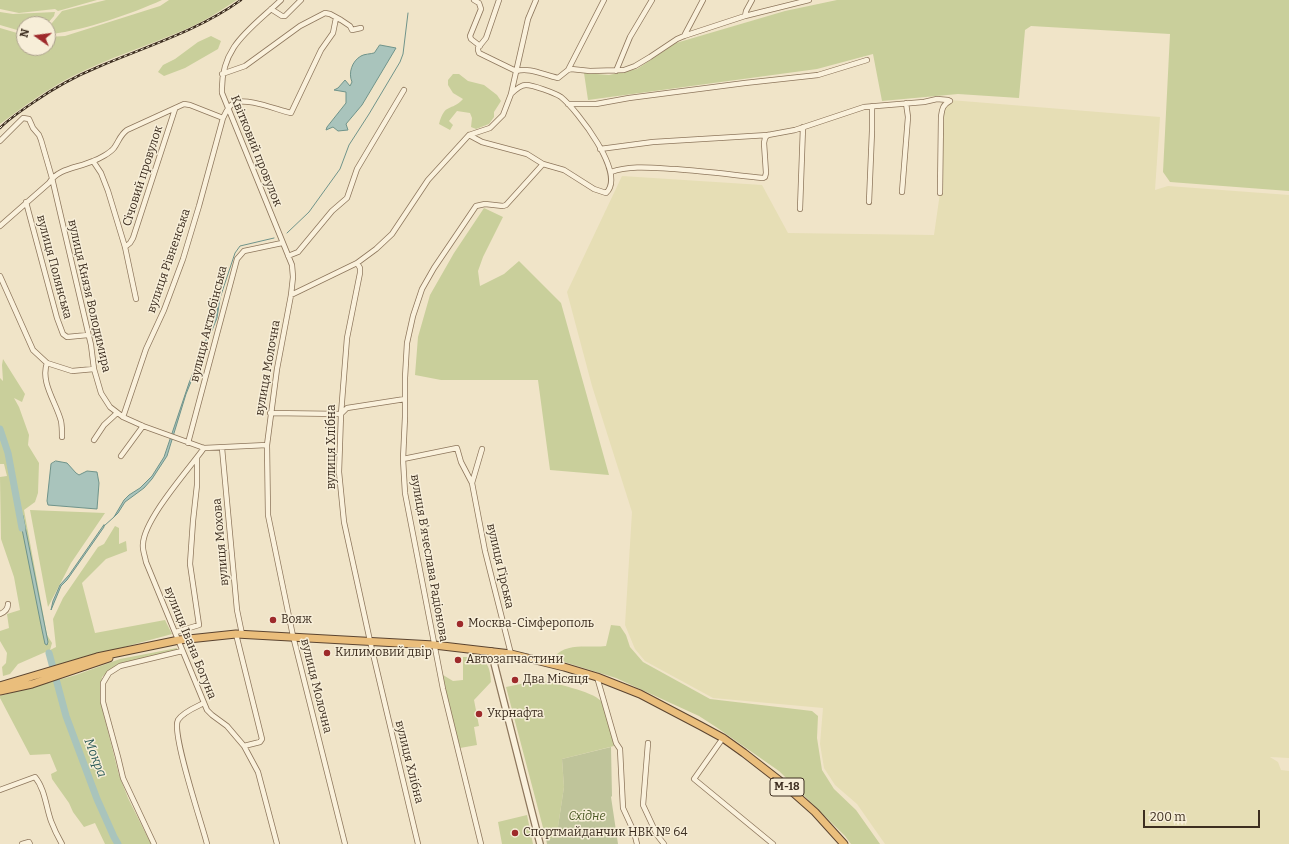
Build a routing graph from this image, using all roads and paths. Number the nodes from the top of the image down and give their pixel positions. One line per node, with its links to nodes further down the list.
1 (281, 0): 12 (street, Квітковий провулок)
2 (300, 0): 12 (street)
3 (474, 0): 17 (street)
4 (499, 0): 17 (street)
5 (536, 0): 20 (street)
6 (604, 0): 19 (street)
7 (652, 0): 21 (street)
8 (702, 0): 16 (street)
9 (752, 0): 13 (street)
10 (809, 0): 11 (street)
11 (803, 1): 13 (street)
12 (271, 9): 22 (street, Квітковий провулок)
13 (745, 16): 16 (street)
14 (336, 18): 15 (street); 22 (street); 28 (street)
15 (361, 28)
16 (684, 36): 21 (street)
17 (480, 46): 20 (street)
18 (867, 60): 26 (street)
19 (568, 70): 20 (street); 21 (street)
20 (516, 71): 24 (street)
21 (616, 71)
22 (222, 74): 28 (street, Квітковий провулок)
23 (404, 90): 48 (street)
24 (511, 94): 26 (street); 33 (street)
25 (906, 103): 27 (street); 40 (street); 41 (street)
26 (568, 104): 35 (street)
27 (872, 106): 31 (street); 43 (street)
28 (227, 108): 30 (street, вулиця Рівненська); 46 (street, Квітковий провулок)
29 (175, 109): 30 (street); 36 (street); 47 (street, Січовий провулок)
30 (223, 118): 60 (street, вулиця Рівненська)
31 (803, 127): 32 (street); 44 (street)
32 (768, 135): 35 (street); 38 (street)
33 (469, 136): 37 (street); 49 (street)
34 (0, 141): 39 (street, вулиця Князя Володимира)
35 (600, 149): 38 (street)
36 (93, 161): 39 (street); 47 (street)
37 (543, 164): 38 (street); 56 (street, вулиця В'ячеслава Радіонова)
38 (611, 172)
39 (52, 178): 42 (street); 53 (street, вулиця Князя Володимира)
40 (902, 192)
41 (940, 193)
42 (26, 202): 45 (street); 53 (street, вулиця Полянська)
43 (869, 202)
44 (800, 209)
45 (0, 226)
46 (282, 243): 48 (street, Квітковий провулок); 64 (street, вулиця Актюбінська)
47 (125, 247): 52 (street)
48 (288, 256): 51 (street, вулиця Молочна)
49 (357, 263): 51 (street); 59 (street, вулиця Хлібна)
50 (0, 276): 54 (street)
51 (291, 295): 58 (street, вулиця Молочна)
52 (136, 299)
53 (88, 335): 55 (street, вулиця Князя Володимира)
54 (47, 362): 55 (street); 62 (street)
55 (94, 369): 57 (street, вулиця Князя Володимира)
56 (405, 399): 59 (street); 71 (street, вулиця В'ячеслава Радіонова)
57 (116, 413): 60 (street, вулиця Князя Володимира); 63 (street)
58 (270, 413): 59 (street); 65 (street, вулиця Молочна)
59 (341, 414): 78 (street, вулиця Хлібна)
60 (123, 417): 61 (street, вулиця Князя Володимира)
61 (143, 426): 64 (street, вулиця Князя Володимира); 69 (street)
62 (62, 437)
63 (94, 440)
64 (188, 443): 66 (street)
65 (267, 445): 67 (street); 77 (street, вулиця Молочна)
66 (204, 448): 67 (street); 70 (street, вулиця Івана Богуна)
67 (222, 448): 75 (street, вулиця Мохова)
68 (482, 449): 72 (street, вулиця Гірська)
69 (121, 456)
70 (197, 458): 76 (street); 76 (street, вулиця Івана Богуна)
71 (403, 459): 72 (street, вулиця Гірська); 79 (street, вулиця В'ячеслава Радіонова)
72 (472, 482): 82 (street, вулиця Гірська)
73 (8, 604): 74 (street)
74 (0, 614)
75 (239, 634): 76 (highway, М-18); 77 (highway, М-18); 90 (street, вулиця Мохова)
76 (177, 636): 81 (street, вулиця Івана Богуна); 84 (highway, М-18)
77 (293, 636): 78 (highway, М-18); 98 (street, вулиця Молочна)
78 (370, 641): 79 (highway, М-18); 99 (street, вулиця Хлібна)
79 (434, 645): 80 (highway, М-18); 100 (street, вулиця В'ячеслава Радіонова)
80 (491, 650): 82 (highway, М-18); 101 (street)
81 (182, 651): 87 (street, вулиця Івана Богуна); 95 (street)
82 (511, 654): 83 (highway, М-18)
83 (597, 677): 88 (highway, М-18); 102 (street)
84 (31, 680): 85 (highway, М-18); 86 (highway, М-18)
85 (0, 686)
86 (0, 691)
87 (204, 703): 90 (street, вулиця Івана Богуна); 96 (street)
88 (723, 738): 104 (street); 105 (highway, М-18)
89 (648, 743): 103 (street)
90 (244, 746): 97 (street, вулиця Івана Богуна)
91 (0, 790): 94 (street)
92 (22, 844): 93 (street)
93 (30, 844)
94 (62, 844)
95 (154, 844)
96 (207, 844)
97 (277, 844)
98 (345, 844)
99 (418, 844)
100 (481, 844)
101 (540, 844)
102 (637, 844)
103 (664, 844)
104 (773, 844)
105 (844, 844)

